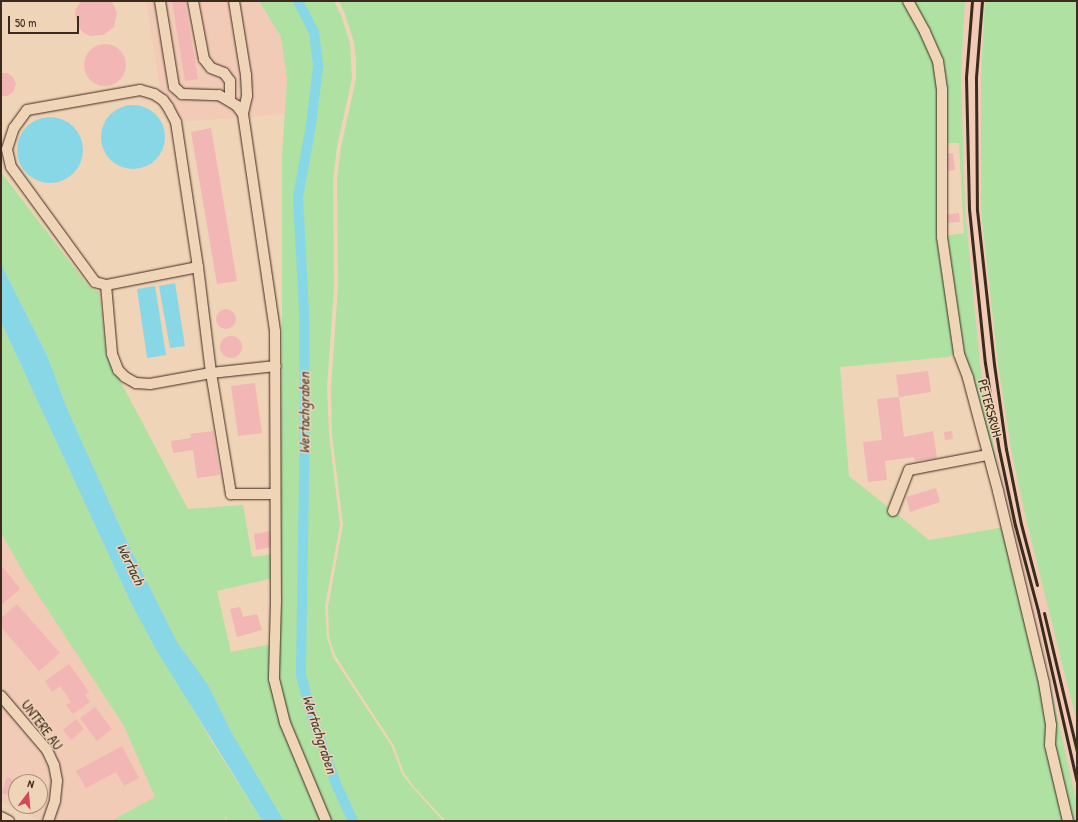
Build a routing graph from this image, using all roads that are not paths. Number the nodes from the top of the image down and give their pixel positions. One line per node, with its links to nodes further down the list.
1 (160, 1): 5 (street)
2 (193, 1): 5 (street)
3 (234, 1): 6 (street)
4 (908, 1): 11 (street, PETERSRUH)
5 (230, 101): 6 (street)
6 (243, 114): 9 (street)
7 (198, 267): 8 (street); 8 (street); 10 (street)
8 (106, 285): 10 (street)
9 (276, 366): 10 (street); 12 (street)
10 (211, 373): 12 (street)
11 (987, 455): 13 (street); 19 (street, PETERSRUH)
12 (275, 494): 18 (street)
13 (893, 511)
14 (1, 696): 17 (street, UNTERE AU)
15 (1, 817): 16 (street)
16 (9, 821)
17 (48, 821)
18 (326, 821)
19 (1068, 821)

